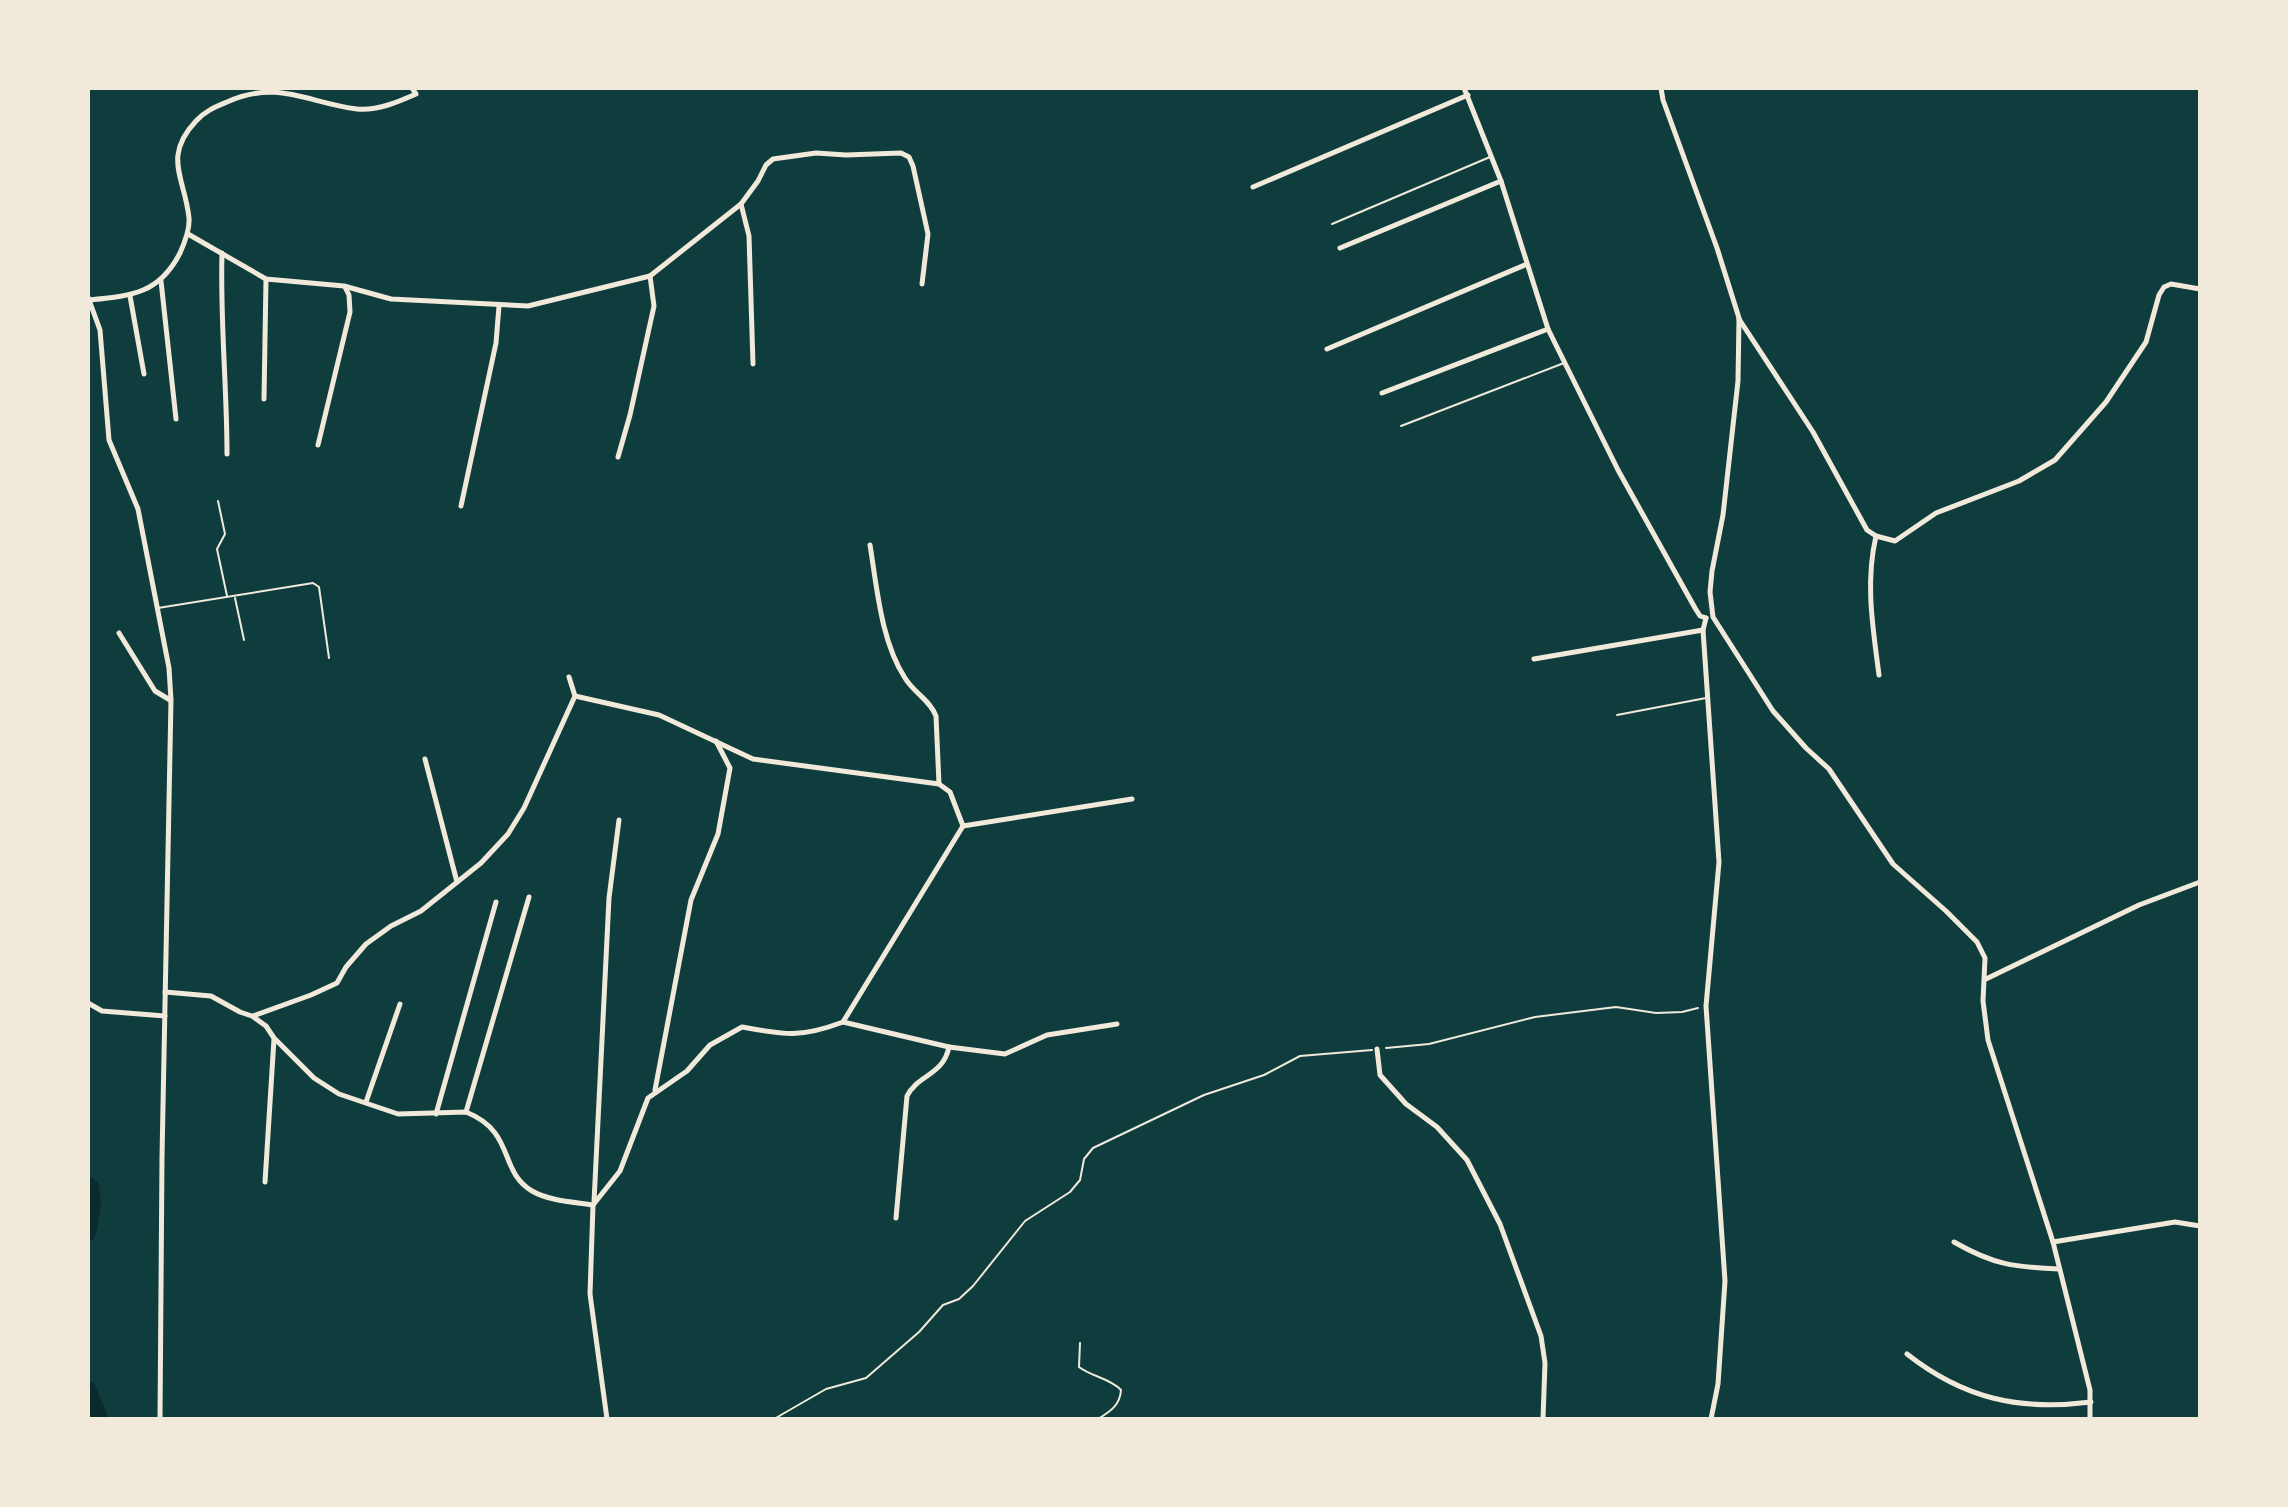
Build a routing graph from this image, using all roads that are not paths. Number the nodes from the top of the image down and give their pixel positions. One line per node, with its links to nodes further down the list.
1 (412, 88): 10 (street)
2 (1464, 88): 4 (street)
3 (1661, 88): 23 (street)
4 (1468, 95): 5 (street); 7 (street)
5 (1491, 156): 6 (street); 9 (lane)
6 (1501, 181): 11 (street); 13 (street)
7 (1253, 187)
8 (741, 204): 14 (street); 17 (street); 27 (street)
9 (1332, 224)
10 (188, 234): 12 (street); 16 (street)
11 (1340, 248)
12 (222, 253): 15 (street); 34 (street)
13 (1527, 264): 24 (street); 25 (street)
14 (650, 276): 22 (street); 35 (street)
15 (266, 279): 18 (street); 30 (street)
16 (161, 281): 20 (street); 31 (street)
17 (922, 284)
18 (344, 286): 22 (street); 33 (street)
19 (2200, 289): 38 (street)
20 (130, 296): 21 (street); 28 (street)
21 (89, 299): 42 (street)
22 (499, 306): 37 (street)
23 (1739, 318): 38 (street); 43 (street)
24 (1548, 329): 26 (street); 29 (street)
25 (1327, 349)
26 (1565, 362): 32 (lane); 43 (street)
27 (753, 364)
28 (144, 374)
29 (1382, 393)
30 (264, 399)
31 (176, 419)
32 (1401, 426)
33 (318, 445)
34 (227, 454)
35 (618, 457)
36 (218, 501): 41 (lane)
37 (461, 506)
38 (1876, 536): 49 (street)
39 (870, 545): 57 (street)
40 (235, 596): 41 (lane); 46 (lane); 47 (lane)
41 (227, 597): 42 (lane)
42 (157, 608): 53 (street)
43 (1709, 617): 44 (street); 65 (street)
44 (1703, 630): 48 (street); 52 (street)
45 (119, 633): 53 (street)
46 (244, 640)
47 (329, 658)
48 (1534, 659)
49 (1879, 675)
50 (569, 677): 51 (street)
51 (575, 696): 55 (street); 61 (street)
52 (1707, 698): 54 (lane); 92 (street)
53 (171, 700): 66 (street)
54 (1617, 715)
55 (715, 740): 57 (street); 76 (street)
56 (425, 759): 61 (street)
57 (939, 784): 60 (street)
58 (1132, 799): 60 (street)
59 (619, 820): 81 (street)
60 (963, 826): 71 (street)
61 (457, 882): 70 (street)
62 (2200, 882): 65 (street)
63 (529, 897): 78 (street)
64 (496, 902): 79 (street)
65 (1986, 980): 85 (street)
66 (165, 992): 69 (street); 70 (street)
67 (88, 1003): 69 (street)
68 (400, 1004): 77 (street)
69 (165, 1016): 89 (street)
70 (252, 1016): 73 (street)
71 (843, 1022): 74 (street); 76 (street)
72 (1117, 1024): 74 (street)
73 (274, 1038): 77 (street); 80 (street)
74 (949, 1047): 82 (street)
75 (1377, 1049): 91 (street)
76 (655, 1091): 81 (street)
77 (366, 1102): 79 (street)
78 (466, 1112): 79 (street); 81 (street)
79 (436, 1114)
80 (265, 1182)
81 (596, 1202): 90 (street)
82 (896, 1218)
83 (2200, 1226): 85 (street)
84 (1954, 1242): 86 (street)
85 (2053, 1242): 86 (street)
86 (2059, 1269): 88 (street)
87 (1907, 1354): 88 (street)
88 (2091, 1402): 93 (street)
89 (160, 1419)
90 (607, 1419)
91 (1543, 1419)
92 (1711, 1419)
93 (2090, 1419)

